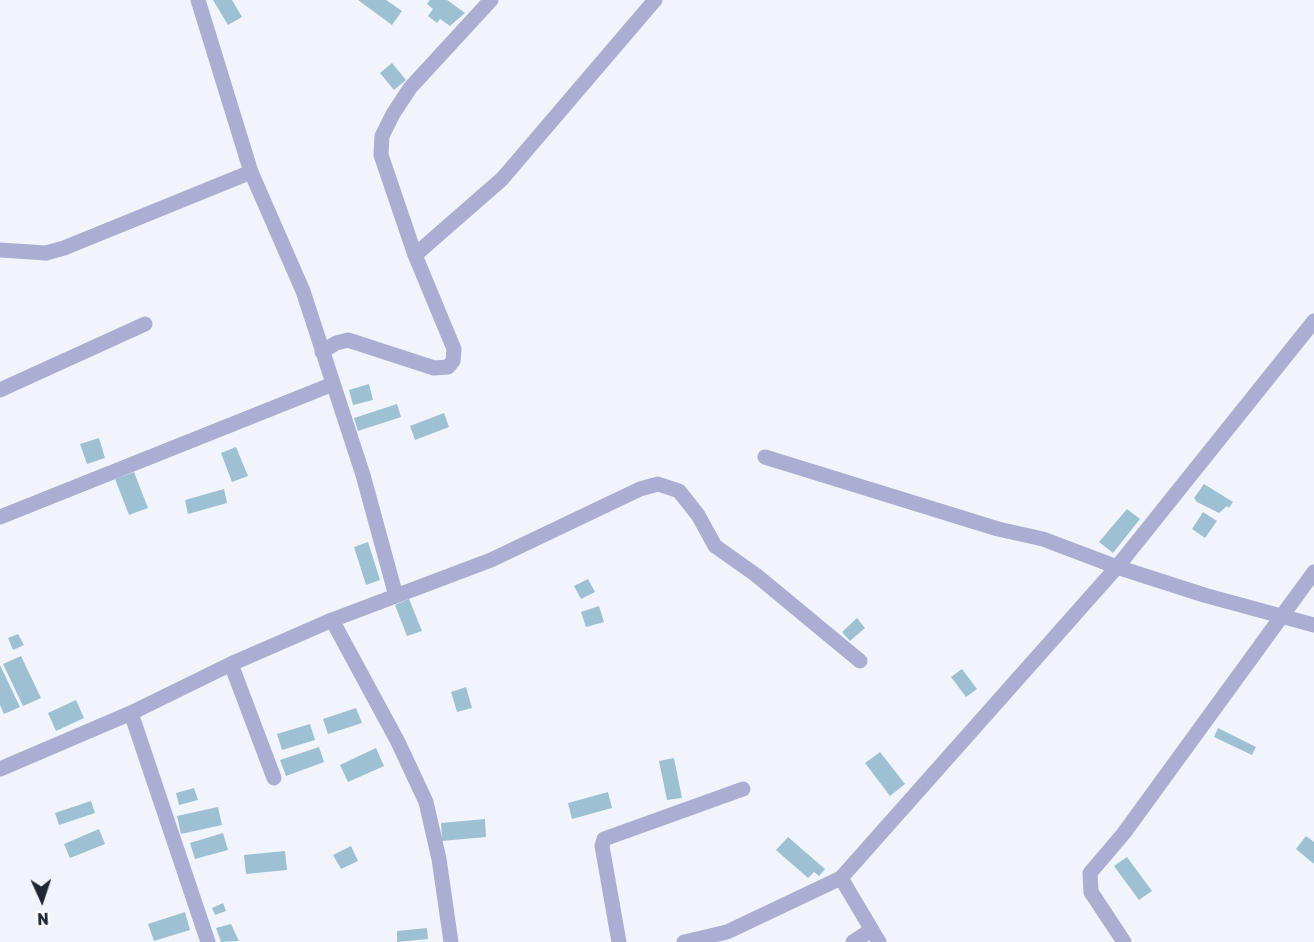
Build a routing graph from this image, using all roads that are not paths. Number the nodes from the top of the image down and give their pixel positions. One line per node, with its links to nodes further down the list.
1 (198, 0): 4 (street)
2 (491, 0): 6 (street)
3 (655, 0): 6 (street)
4 (251, 172): 5 (street); 9 (street)
5 (0, 250)
6 (416, 255): 9 (street)
7 (1314, 321): 14 (street)
8 (145, 324): 11 (street)
9 (322, 352): 10 (street)
10 (333, 384): 13 (street); 16 (street)
11 (0, 390)
12 (765, 457): 14 (street)
13 (0, 517)
14 (1117, 567): 17 (street); 26 (street)
15 (1314, 572): 17 (street)
16 (396, 596): 18 (street); 20 (street)
17 (1281, 616): 19 (street); 33 (street)
18 (332, 620): 21 (street); 29 (street)
19 (1314, 625)
20 (860, 661)
21 (231, 664): 22 (street); 24 (street)
22 (131, 713): 23 (street); 28 (street)
23 (0, 769)
24 (274, 778)
25 (743, 789): 30 (street)
26 (842, 878): 27 (street); 31 (street)
27 (875, 936): 32 (street)
28 (208, 942)
29 (451, 942)
30 (619, 942)
31 (684, 942)
32 (853, 942)
33 (1124, 942)

